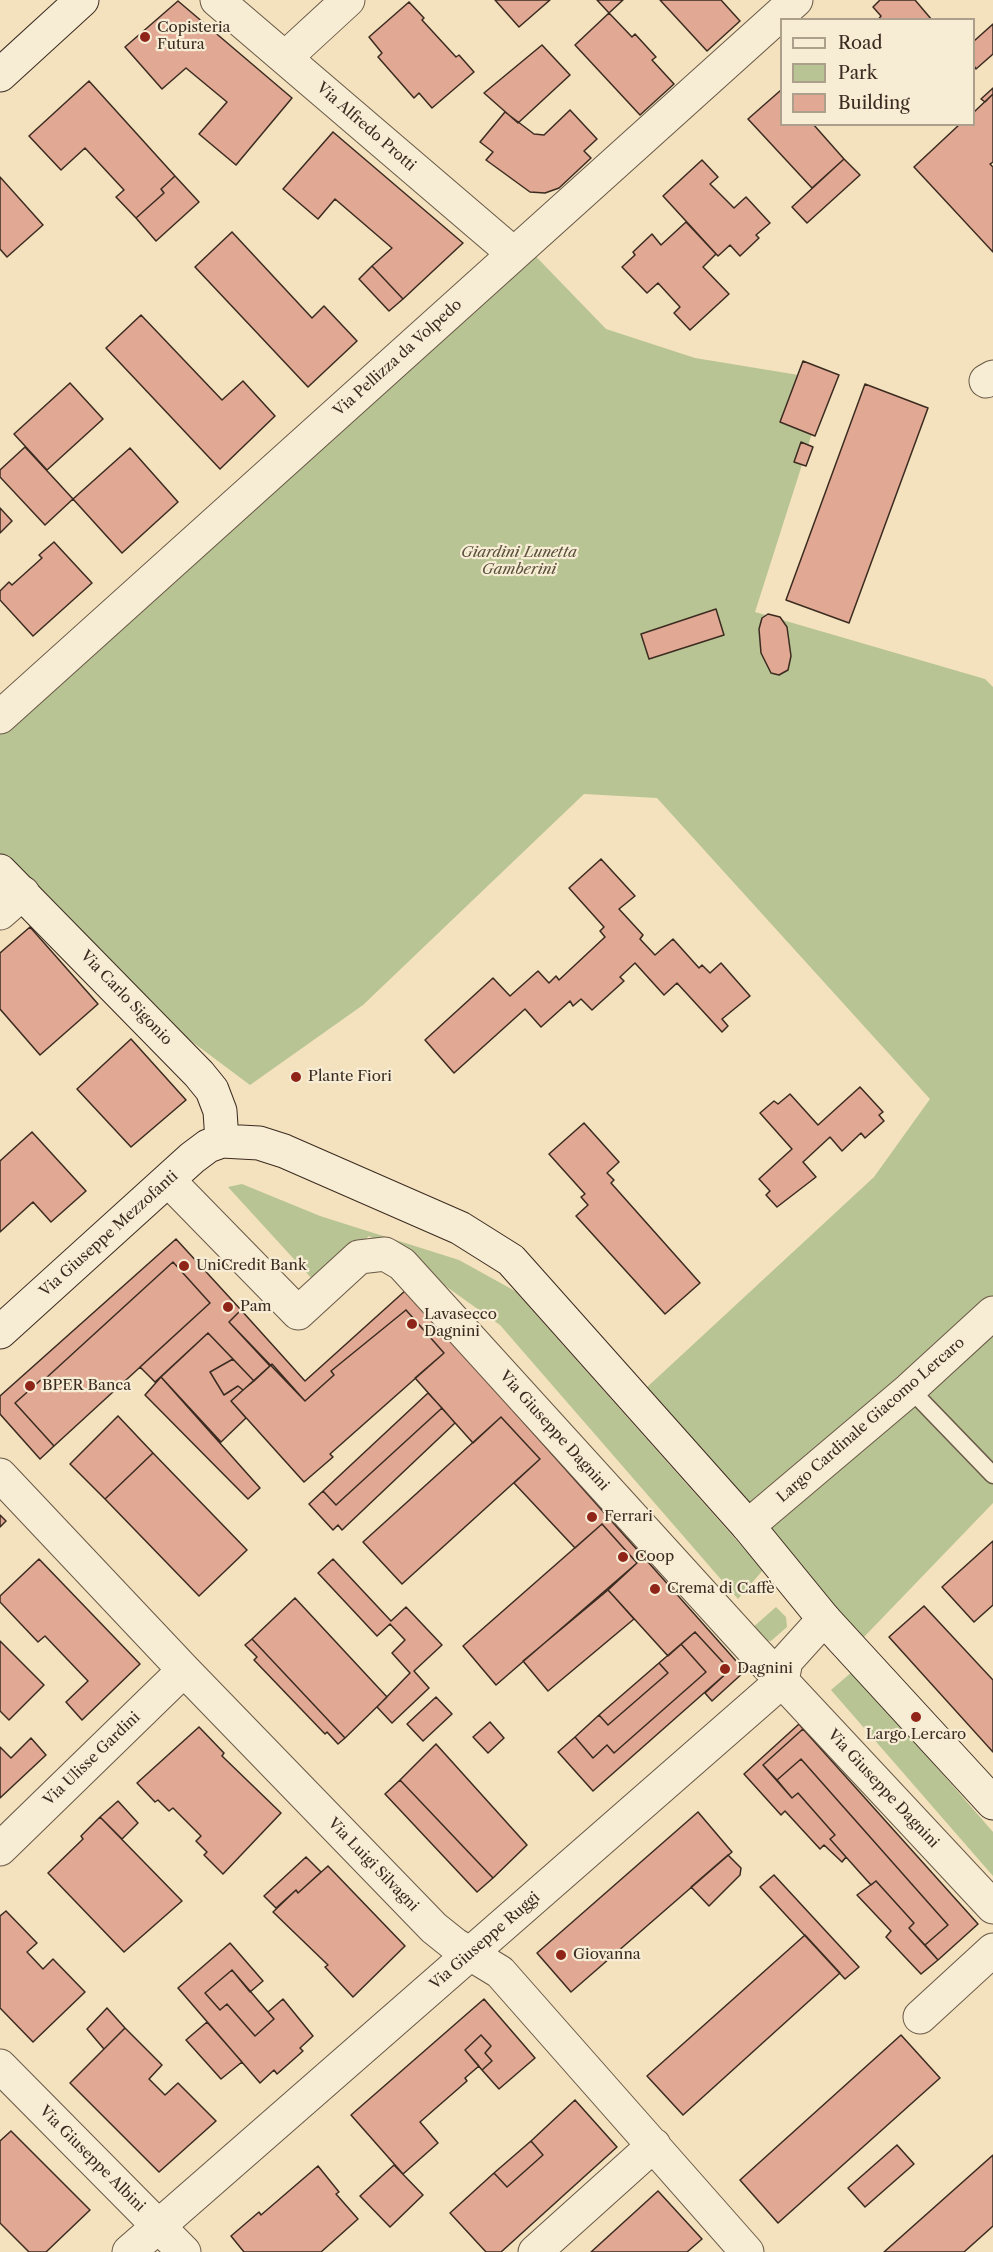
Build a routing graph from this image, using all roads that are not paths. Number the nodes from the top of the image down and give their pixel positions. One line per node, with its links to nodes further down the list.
1 (82, 0): 6 (street)
2 (218, 0): 5 (street, Via Alfredo Protti)
3 (348, 0): 5 (street)
4 (796, 0): 7 (street, Via Pellizza da Volpedo)
5 (285, 58): 7 (street, Via Alfredo Protti)
6 (0, 75)
7 (514, 254): 8 (street, Via Pellizza da Volpedo)
8 (0, 717)
9 (8, 892): 10 (street, Via Carlo Sigonio)
10 (222, 1141): 11 (street, Via Giuseppe Mezzofanti); 17 (street)
11 (169, 1181): 13 (street, Via Giuseppe Mezzofanti); 20 (street, Via Giuseppe Dagnini)
12 (993, 1313): 14 (street, Largo Cardinale Giacomo Lercaro)
13 (0, 1332)
14 (910, 1389): 16 (lane); 17 (street, Largo Cardinale Giacomo Lercaro)
15 (0, 1475): 19 (street, Via Luigi Silvagni)
16 (993, 1476)
17 (748, 1526): 18 (street)
18 (824, 1619): 20 (street, Via Giuseppe Ruggi); 21 (street)
19 (184, 1670): 22 (street, Via Ulisse Gardini); 25 (street, Via Luigi Silvagni)
20 (782, 1681): 23 (street, Via Giuseppe Dagnini); 25 (street, Via Giuseppe Ruggi)
21 (993, 1803)
22 (0, 1849)
23 (993, 1907)
24 (993, 1950): 26 (street)
25 (470, 1953): 28 (street, Via Luigi Silvagni); 29 (street, Via Giuseppe Ruggi)
26 (920, 2017)
27 (0, 2066): 29 (street, Via Giuseppe Albini)
28 (654, 2145): 32 (street); 33 (street, Via Luigi Silvagni)
29 (160, 2226): 30 (street, Via Giuseppe Ruggi); 31 (street, Via Giuseppe Albini)
30 (129, 2252)
31 (184, 2252)
32 (535, 2252)
33 (747, 2252)

